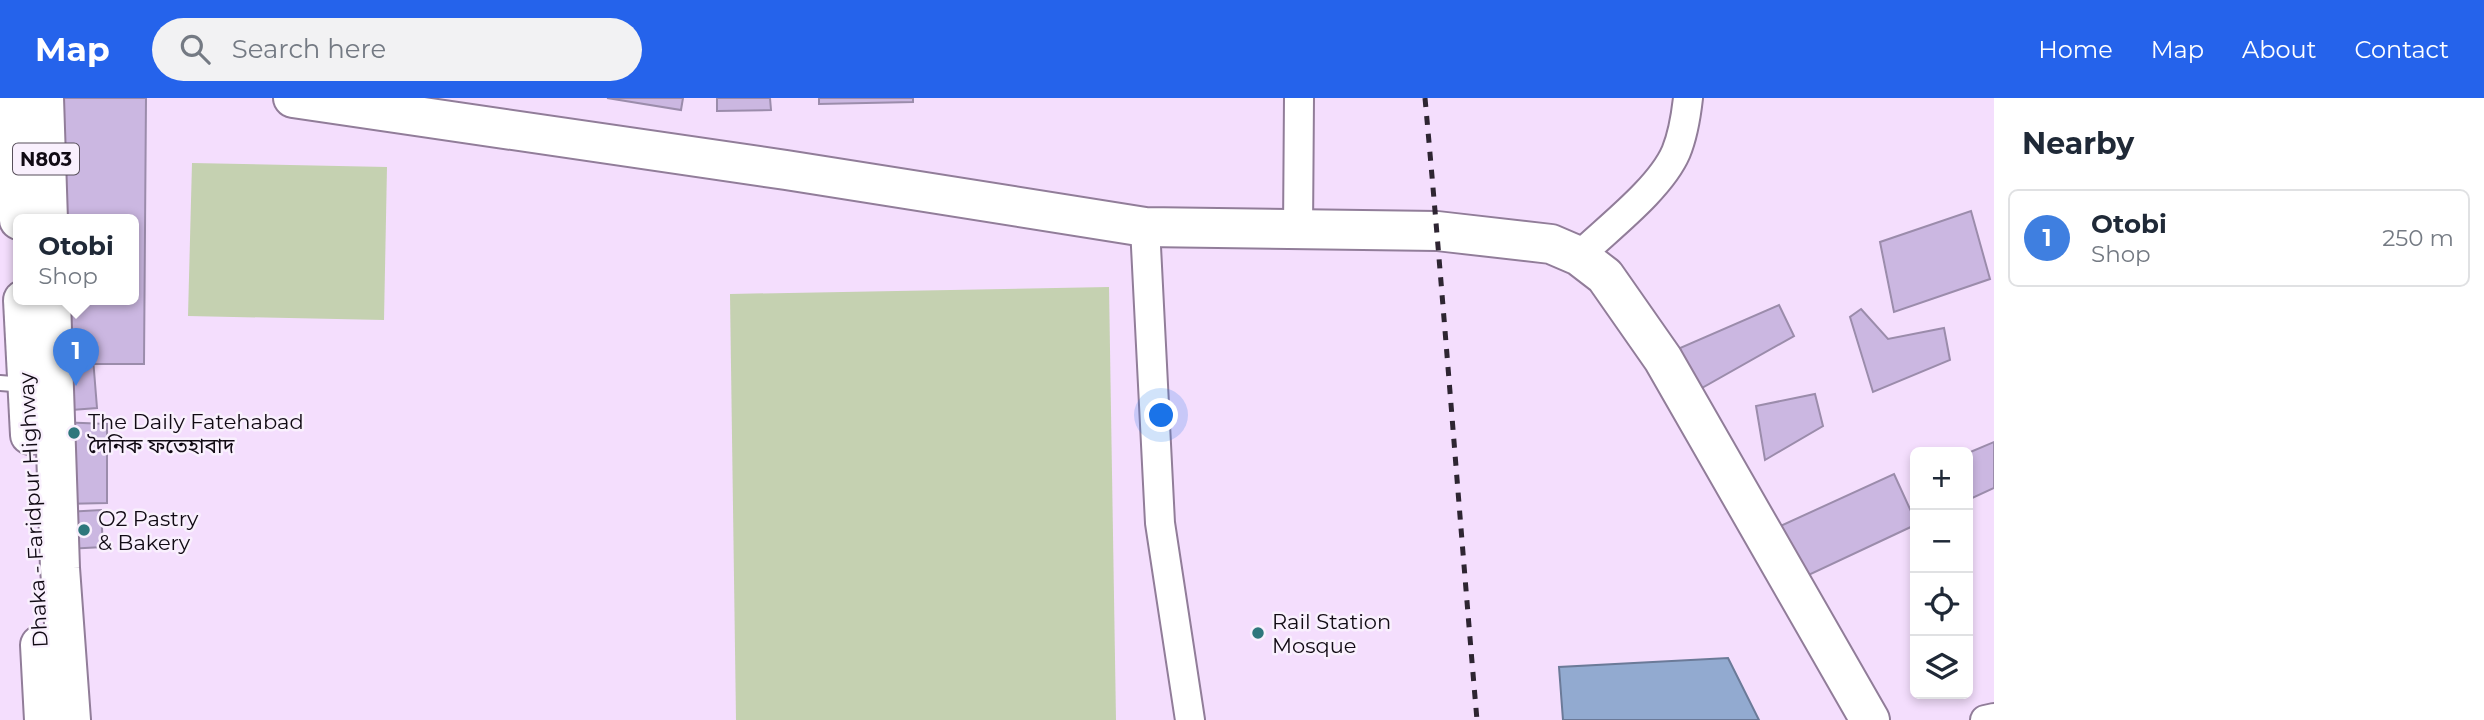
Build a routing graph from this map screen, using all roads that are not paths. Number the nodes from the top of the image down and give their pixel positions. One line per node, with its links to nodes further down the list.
1 (13, 98): 6 (main road, N803)
2 (44, 98): 7 (main road, N803)
3 (293, 98): 8 (main road)
4 (1299, 98): 9 (street)
5 (1688, 98): 10 (street)
6 (19, 214)
7 (48, 214)
8 (1145, 227): 9 (main road); 17 (street)
9 (1298, 230): 10 (main road)
10 (1579, 257): 18 (main road)
11 (22, 305): 13 (main road, Dhaka - Faridpur Highway)
12 (51, 305): 16 (main road, Dhaka - Faridpur Highway)
13 (14, 384): 15 (main road, Dhaka - Faridpur Highway)
14 (1994, 718): 19 (street)
15 (44, 720)
16 (71, 720)
17 (1190, 720)
18 (1870, 720)
19 (1985, 720)

